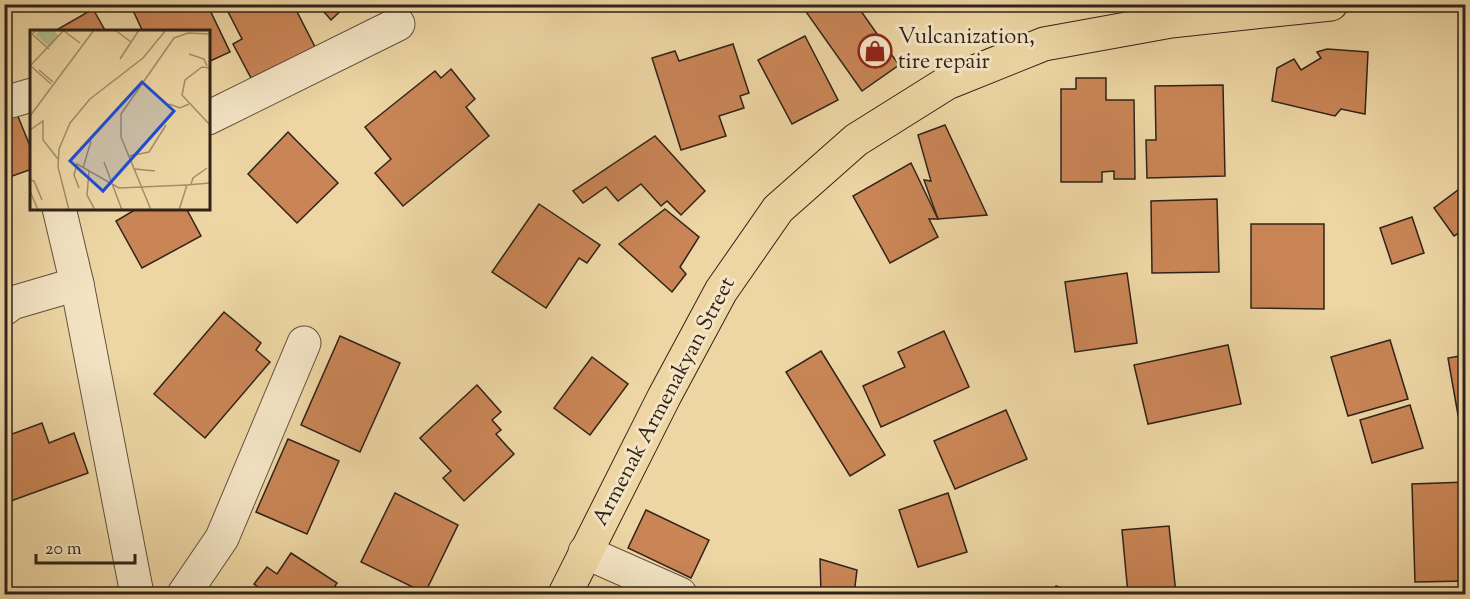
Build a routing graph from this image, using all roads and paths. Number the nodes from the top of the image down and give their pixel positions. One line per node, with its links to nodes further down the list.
1 (1330, 4): 10 (main road, Armenak Armenakyan Street)
2 (398, 24): 5 (street)
3 (30, 96): 4 (street)
4 (4, 103)
5 (210, 117)
6 (60, 210): 7 (street)
7 (77, 284): 8 (street); 11 (street)
8 (4, 309)
9 (304, 343): 12 (street)
10 (585, 552): 13 (main road, Armenak Armenakyan Street); 14 (street)
11 (137, 594)
12 (184, 594)
13 (565, 594)
14 (680, 594)

